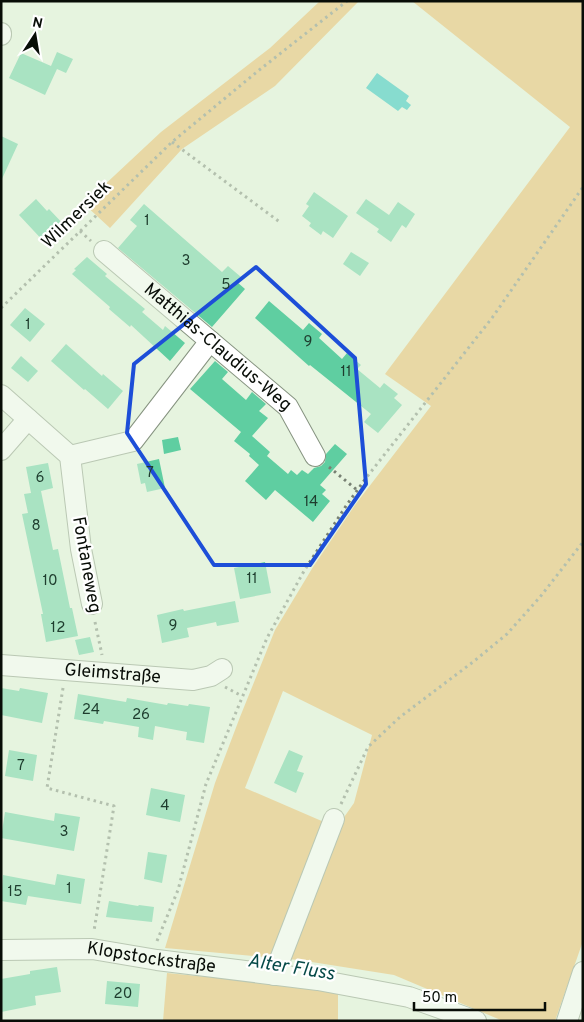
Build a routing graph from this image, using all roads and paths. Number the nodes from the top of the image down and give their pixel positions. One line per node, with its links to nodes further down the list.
1 (347, 1): 2 (path, Wilmersiek)
2 (172, 142): 4 (path); 6 (path, Wilmersiek)
3 (583, 187): 13 (path)
4 (281, 223)
5 (104, 251): 7 (street, Matthias-Claudius-Weg)
6 (1, 308)
7 (210, 341): 11 (street); 12 (street, Matthias-Claudius-Weg)
8 (1, 395): 9 (street)
9 (28, 418): 10 (street); 11 (street)
10 (1, 450)
11 (70, 456): 15 (street, Fontaneweg)
12 (315, 456): 13 (path)
13 (357, 490): 23 (path)
14 (583, 542): 20 (path)
15 (92, 604): 19 (path, Fontaneweg)
16 (1, 665): 18 (street, Gleimstraße)
17 (222, 669): 19 (street, Gleimstraße)
18 (67, 670): 19 (street, Gleimstraße); 21 (path)
19 (105, 673)
20 (334, 819): 25 (street)
21 (92, 949): 22 (street, Klopstockstraße); 23 (street, Klopstockstraße)
22 (1, 950)
23 (154, 959): 25 (street, Klopstockstraße)
24 (583, 972): 27 (street)
25 (274, 975): 26 (street, Klopstockstraße)
26 (476, 1021)
27 (567, 1021)

